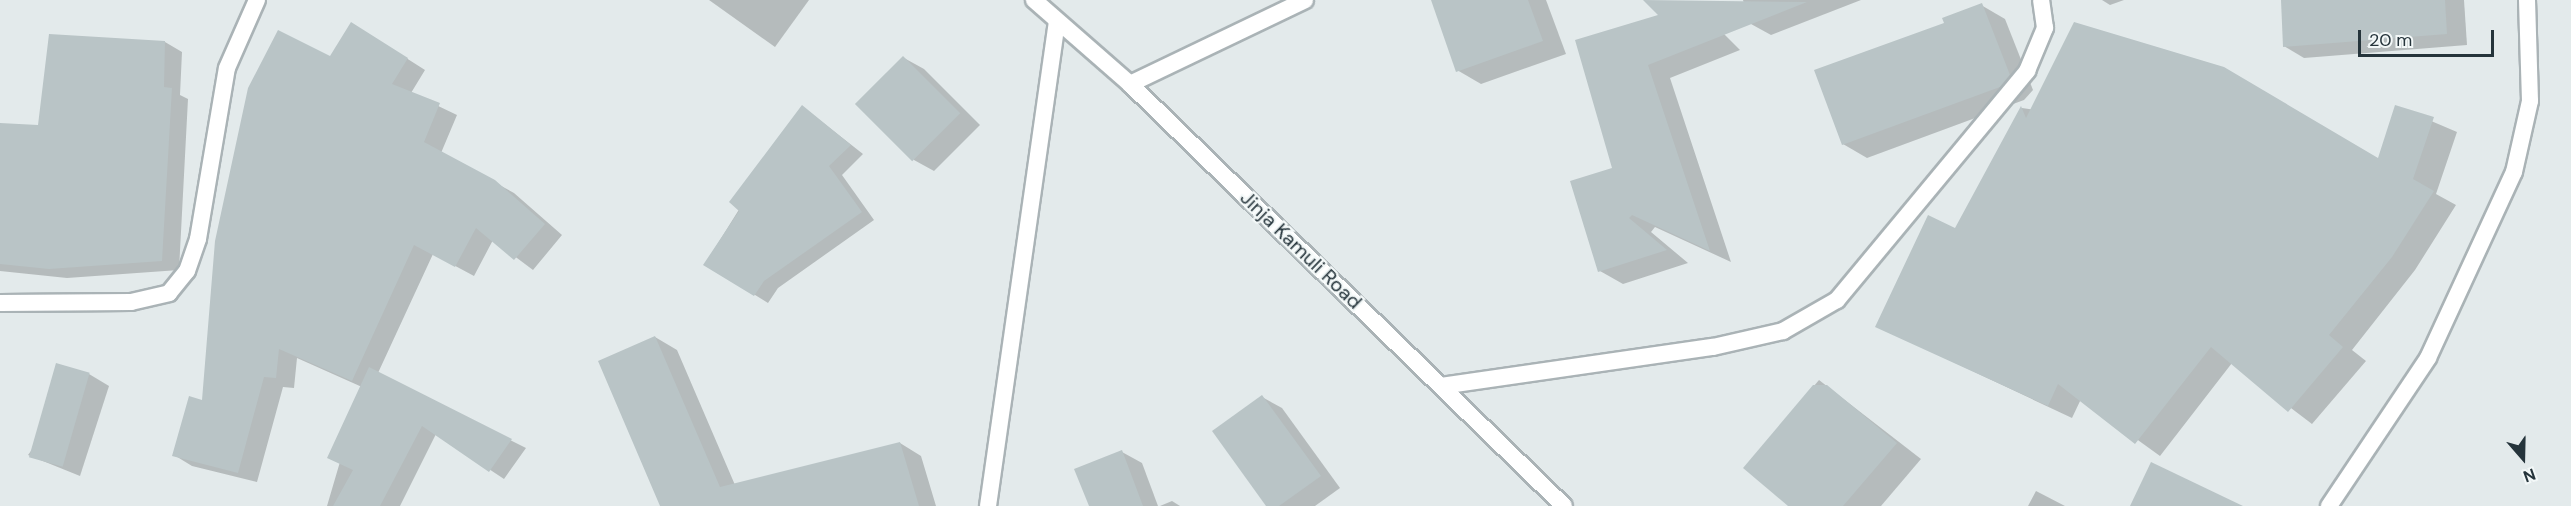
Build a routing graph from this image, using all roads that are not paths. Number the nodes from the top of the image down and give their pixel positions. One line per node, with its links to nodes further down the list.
1 (257, 0): 8 (street)
2 (1034, 0): 6 (street, Jinja Kamuli Road)
3 (1305, 0): 7 (street)
4 (2041, 0): 9 (street)
5 (2527, 0): 12 (street)
6 (1058, 24): 7 (street, Jinja Kamuli Road); 10 (street)
7 (1130, 84): 9 (street, Jinja Kamuli Road)
8 (0, 303)
9 (1441, 386): 11 (street, Jinja Kamuli Road)
10 (988, 506)
11 (1564, 506)
12 (2329, 506)

